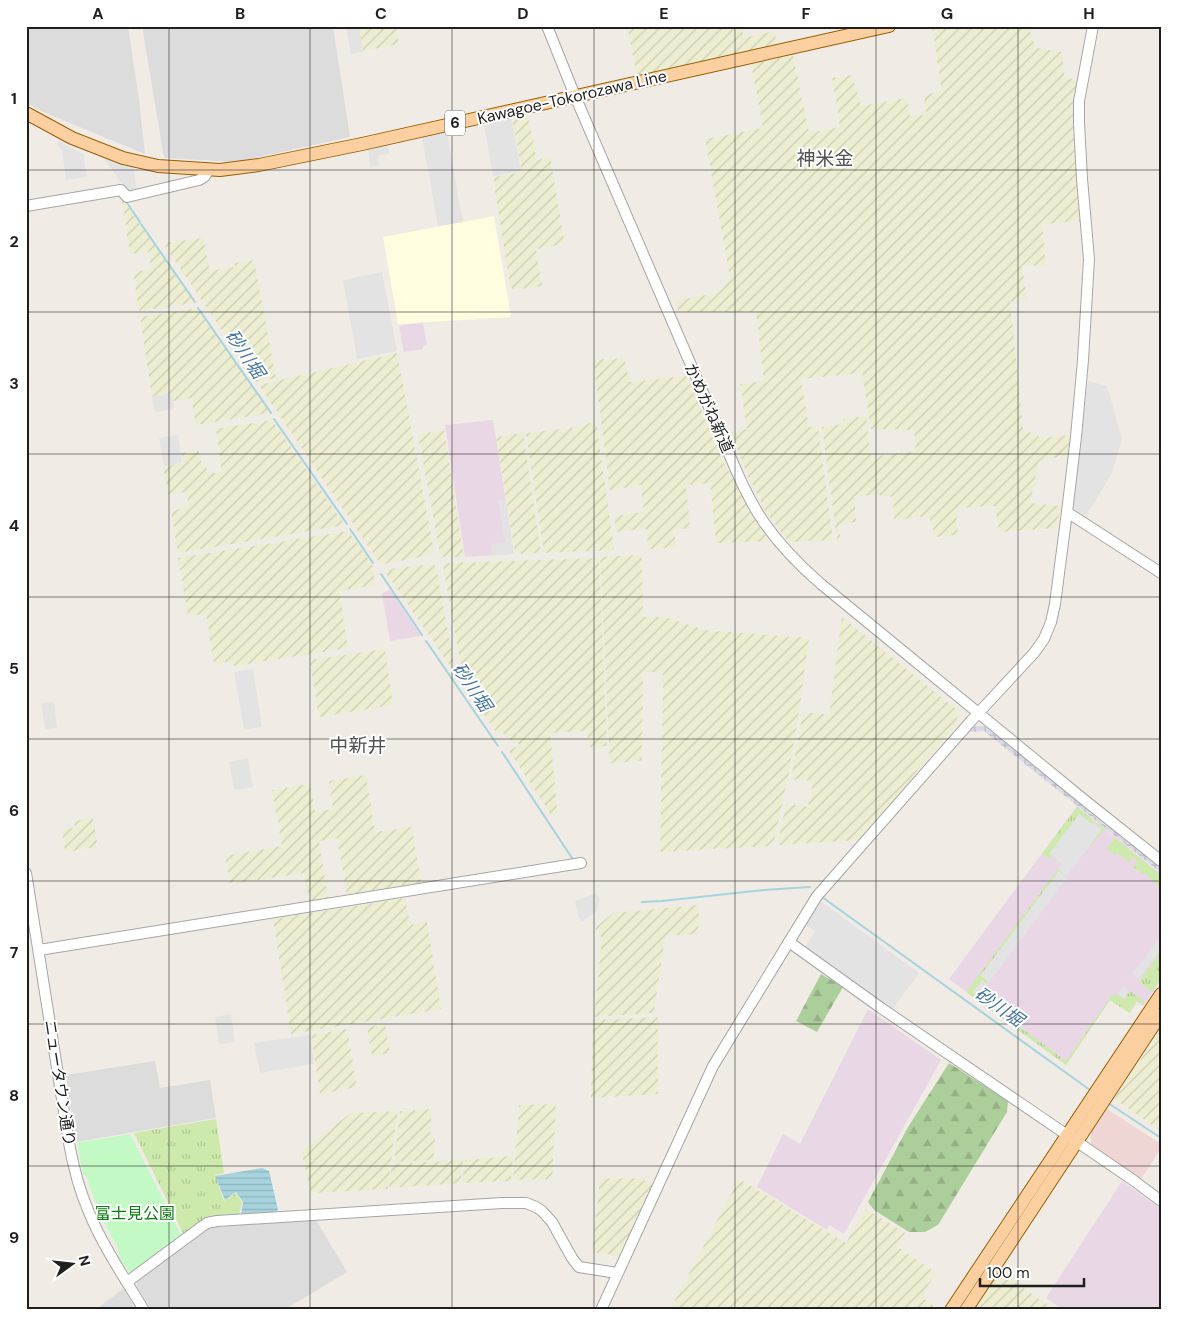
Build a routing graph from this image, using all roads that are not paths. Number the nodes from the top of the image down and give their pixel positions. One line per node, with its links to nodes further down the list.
1 (547, 26): 4 (street, かめがね新道)
2 (889, 26): 4 (main road, Kawagoe-Tokorozawa Line / 6)
3 (1094, 26): 8 (street)
4 (575, 96): 6 (main road, Kawagoe-Tokorozawa Line / 6); 10 (street, かめがね新道)
5 (26, 113): 6 (main road, Kawagoe-Tokorozawa Line / 6)
6 (209, 170): 7 (street)
7 (26, 206)
8 (1067, 512): 9 (street); 10 (street)
9 (1161, 573)
10 (978, 713): 11 (street, かめがね新道); 14 (street)
11 (1161, 862)
12 (581, 863): 15 (street)
13 (26, 873): 15 (street, ニュータウン通り)
14 (789, 942): 19 (street); 21 (street)
15 (39, 950): 22 (street, ニュータウン通り)
16 (1161, 994): 18 (main road)
17 (1161, 1014): 18 (main road)
18 (1100, 1096): 19 (main road)
19 (1072, 1139): 20 (street); 25 (main road); 26 (main road)
20 (1161, 1201)
21 (618, 1273): 22 (street); 24 (street)
22 (127, 1282): 23 (street, ニュータウン通り)
23 (144, 1310)
24 (601, 1310)
25 (951, 1310)
26 (966, 1310)

